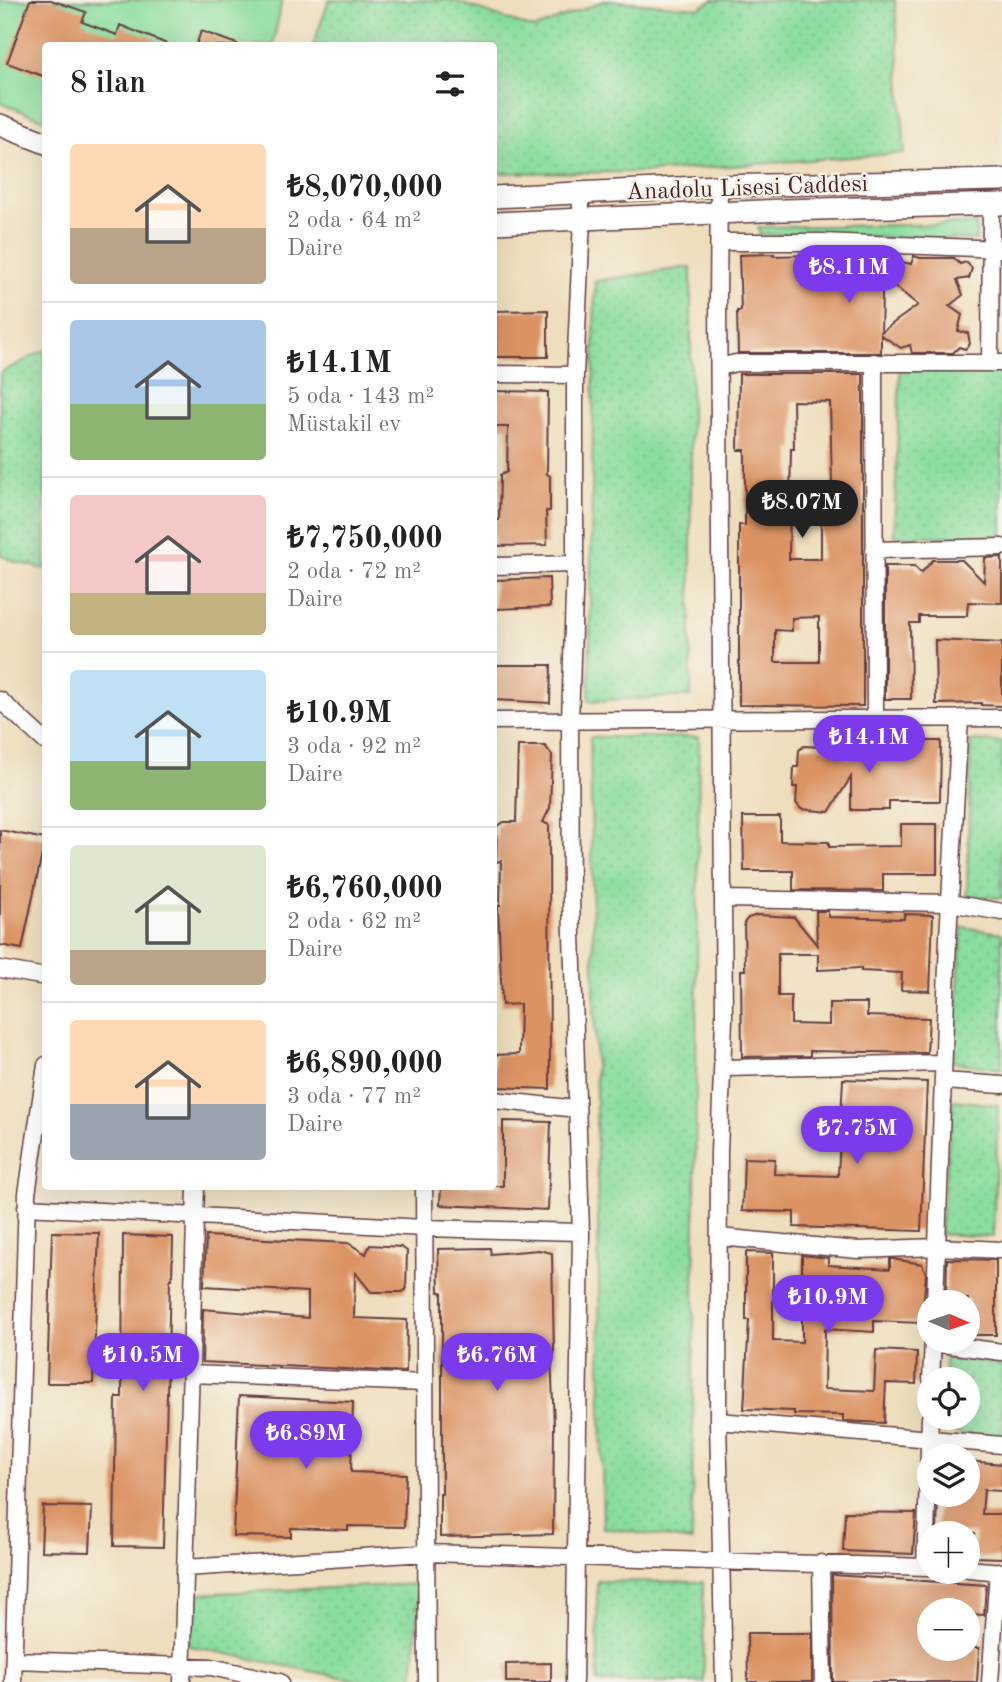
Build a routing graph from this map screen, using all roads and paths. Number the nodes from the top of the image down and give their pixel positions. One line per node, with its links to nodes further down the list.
1 (0, 125): 2 (street)
2 (42, 141)
3 (1002, 180): 4 (street, Anadolu Lisesi Caddesi)
4 (719, 186): 5 (street, Anadolu Lisesi Caddesi); 8 (street)
5 (580, 194): 6 (street, Anadolu Lisesi Caddesi); 9 (street)
6 (497, 197)
7 (996, 204): 8 (street, Anadolu Lisesi Caddesi); 12 (street)
8 (719, 215): 9 (street, Anadolu Lisesi Caddesi); 11 (street)
9 (582, 220): 10 (street, Anadolu Lisesi Caddesi); 17 (street)
10 (497, 223)
11 (720, 242): 12 (street); 15 (street)
12 (996, 249): 14 (street)
13 (874, 362): 14 (street); 15 (street); 19 (street)
14 (996, 363)
15 (719, 366): 26 (street)
16 (497, 374): 17 (street)
17 (575, 375): 20 (street)
18 (1002, 548): 19 (street)
19 (874, 550): 23 (street)
20 (575, 565): 21 (street); 28 (street)
21 (497, 566)
22 (0, 700): 29 (street)
23 (875, 718): 24 (street); 26 (street)
24 (960, 718): 25 (street); 31 (street)
25 (1002, 718)
26 (722, 719): 28 (street); 30 (street)
27 (497, 721): 28 (street)
28 (570, 721): 41 (street)
29 (42, 738)
30 (723, 899): 31 (street); 36 (street)
31 (950, 903): 32 (street); 35 (street)
32 (1002, 912)
33 (0, 969): 34 (street)
34 (42, 976)
35 (943, 1063): 36 (street); 37 (street)
36 (723, 1068): 48 (street)
37 (943, 1081): 38 (street); 49 (street)
38 (1002, 1085)
39 (42, 1093): 44 (street)
40 (497, 1100): 41 (street)
41 (577, 1110): 47 (street)
42 (196, 1190): 45 (street)
43 (424, 1190): 46 (street)
44 (26, 1206): 45 (street); 69 (street)
45 (195, 1216): 46 (street); 54 (street)
46 (424, 1228): 47 (street); 55 (street)
47 (581, 1231): 62 (street)
48 (719, 1237): 49 (street); 56 (street)
49 (937, 1247): 50 (street); 51 (street)
50 (1002, 1250)
51 (935, 1290)
52 (980, 1349): 53 (street)
53 (1002, 1352)
54 (190, 1374): 55 (street); 66 (street)
55 (425, 1383): 61 (street)
56 (719, 1421): 58 (street); 63 (street)
57 (929, 1430): 58 (street)
58 (929, 1438): 59 (street); 60 (street)
59 (1002, 1445)
60 (928, 1521)
61 (426, 1553): 62 (street); 66 (street); 74 (street)
62 (576, 1557): 63 (street); 75 (street)
63 (721, 1560): 64 (street); 76 (street)
64 (821, 1563): 65 (street); 77 (street)
65 (917, 1567)
66 (185, 1568): 71 (street)
67 (980, 1570): 68 (street)
68 (1000, 1571): 78 (street)
69 (8, 1580): 70 (street)
70 (13, 1660): 71 (street); 72 (street)
71 (182, 1674): 73 (street)
72 (13, 1682)
73 (280, 1682)
74 (427, 1682)
75 (574, 1682)
76 (724, 1682)
77 (822, 1682)
78 (990, 1682)

